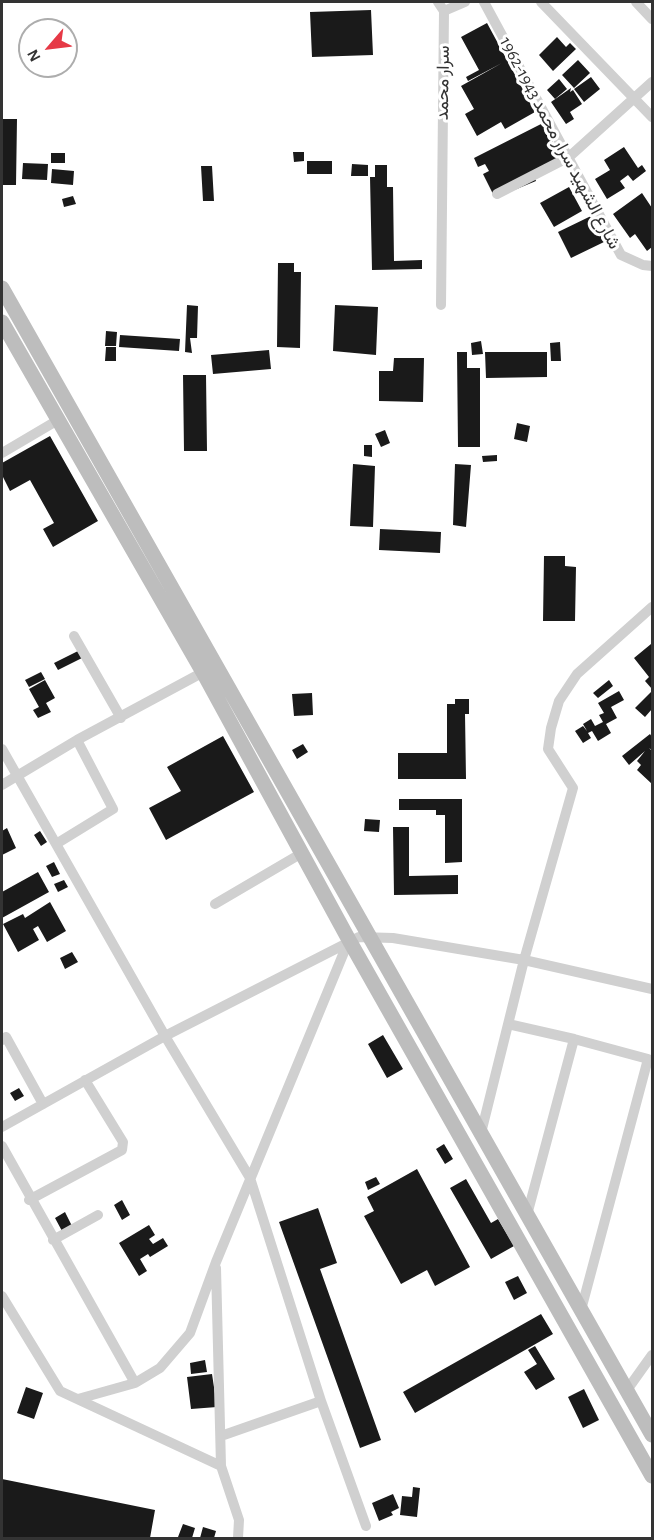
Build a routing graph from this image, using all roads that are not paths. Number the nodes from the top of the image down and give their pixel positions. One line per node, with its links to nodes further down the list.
1 (465, 2): 5 (street)
2 (484, 2): 10 (street, شارع الشهيد سرار محمد 1943-1962)
3 (541, 2): 8 (street)
4 (636, 2): 6 (street)
5 (441, 6): 14 (street, سرار محمد)
6 (652, 19)
7 (652, 82): 8 (street)
8 (635, 99): 9 (street); 10 (street)
9 (652, 117)
10 (569, 157): 11 (street); 12 (street, شارع الشهيد سرار محمد 1943-1962)
11 (497, 194)
12 (652, 266)
13 (2, 288): 20 (street)
14 (441, 305)
15 (2, 322): 16 (street)
16 (58, 420): 17 (street); 20 (street)
17 (2, 453)
18 (652, 607): 31 (street)
19 (74, 636): 21 (street)
20 (209, 669): 21 (street); 27 (street); 29 (street)
21 (122, 718): 22 (street)
22 (77, 740): 24 (street); 26 (street)
23 (2, 749): 24 (street)
24 (17, 776): 25 (street); 26 (street)
25 (2, 785)
26 (56, 844): 34 (street)
27 (302, 853): 28 (street); 30 (street)
28 (215, 903)
29 (369, 936): 30 (street); 31 (street); 40 (street)
30 (349, 940): 34 (street); 42 (street); 48 (street)
31 (524, 960): 32 (street); 33 (street)
32 (652, 989)
33 (508, 1024): 35 (street); 40 (street)
34 (165, 1036): 37 (street); 42 (street)
35 (574, 1039): 45 (street); 51 (street)
36 (2, 1040): 38 (street)
37 (85, 1080): 38 (street); 43 (street)
38 (43, 1104): 39 (street)
39 (2, 1127)
40 (481, 1133): 45 (street)
41 (2, 1146): 43 (street)
42 (250, 1178): 49 (street); 56 (street)
43 (29, 1200): 46 (street)
44 (98, 1215): 46 (street)
45 (527, 1215): 47 (street)
46 (53, 1240): 53 (street)
47 (544, 1245): 48 (street); 51 (street)
48 (528, 1256): 60 (street)
49 (216, 1262): 53 (street); 57 (street)
50 (2, 1296): 55 (street)
51 (581, 1310): 54 (street)
52 (652, 1355): 54 (street)
53 (135, 1383): 55 (street)
54 (627, 1390): 58 (street)
55 (78, 1400): 59 (street)
56 (321, 1401): 57 (street); 61 (street)
57 (221, 1436): 59 (street)
58 (652, 1436)
59 (221, 1466): 62 (street)
60 (652, 1476)
61 (366, 1526)
62 (238, 1539)

